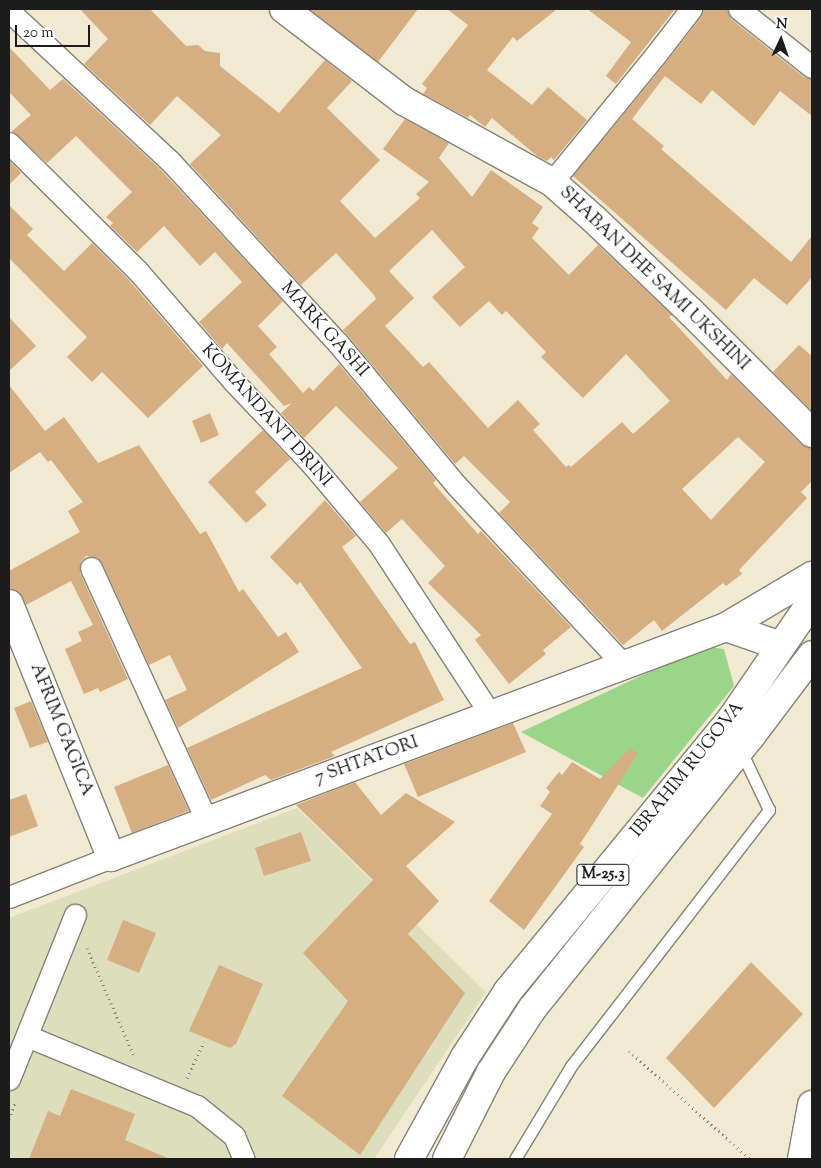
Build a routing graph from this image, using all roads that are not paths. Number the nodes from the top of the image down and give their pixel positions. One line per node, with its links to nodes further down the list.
1 (284, 9): 7 (street, SHABAN DHE SAMI UKSHINI)
2 (690, 9): 7 (street)
3 (739, 9): 5 (street)
4 (9, 12): 16 (street, MARK GASHI)
5 (812, 67)
6 (9, 143): 17 (street, KOMANDANT DRINI)
7 (552, 182): 8 (street, SHABAN DHE SAMI UKSHINI)
8 (812, 432)
9 (91, 568): 19 (street)
10 (812, 576): 13 (street, 7 SHTATORI)
11 (812, 601): 14 (street, IBRAHIM RUGOVA / M-25.3)
12 (9, 604): 20 (street, AFRIM GAGICA)
13 (726, 627): 14 (street); 16 (street, 7 SHTATORI)
14 (781, 646): 27 (street, IBRAHIM RUGOVA / M-25.3)
15 (812, 655): 18 (street, IBRAHIM RUGOVA / M-25.3)
16 (623, 664): 17 (street, 7 SHTATORI)
17 (491, 715): 19 (street, 7 SHTATORI)
18 (740, 749): 28 (street, IBRAHIM RUGOVA / M-25.3); 29 (lane)
19 (206, 821): 20 (street, 7 SHTATORI)
20 (111, 857): 21 (street, 7 SHTATORI)
21 (9, 897)
22 (76, 915): 23 (street)
23 (26, 1036): 24 (street); 26 (street)
24 (9, 1080)
25 (812, 1105): 30 (street)
26 (244, 1159)
27 (409, 1159)
28 (447, 1159)
29 (515, 1159)
30 (802, 1159)

